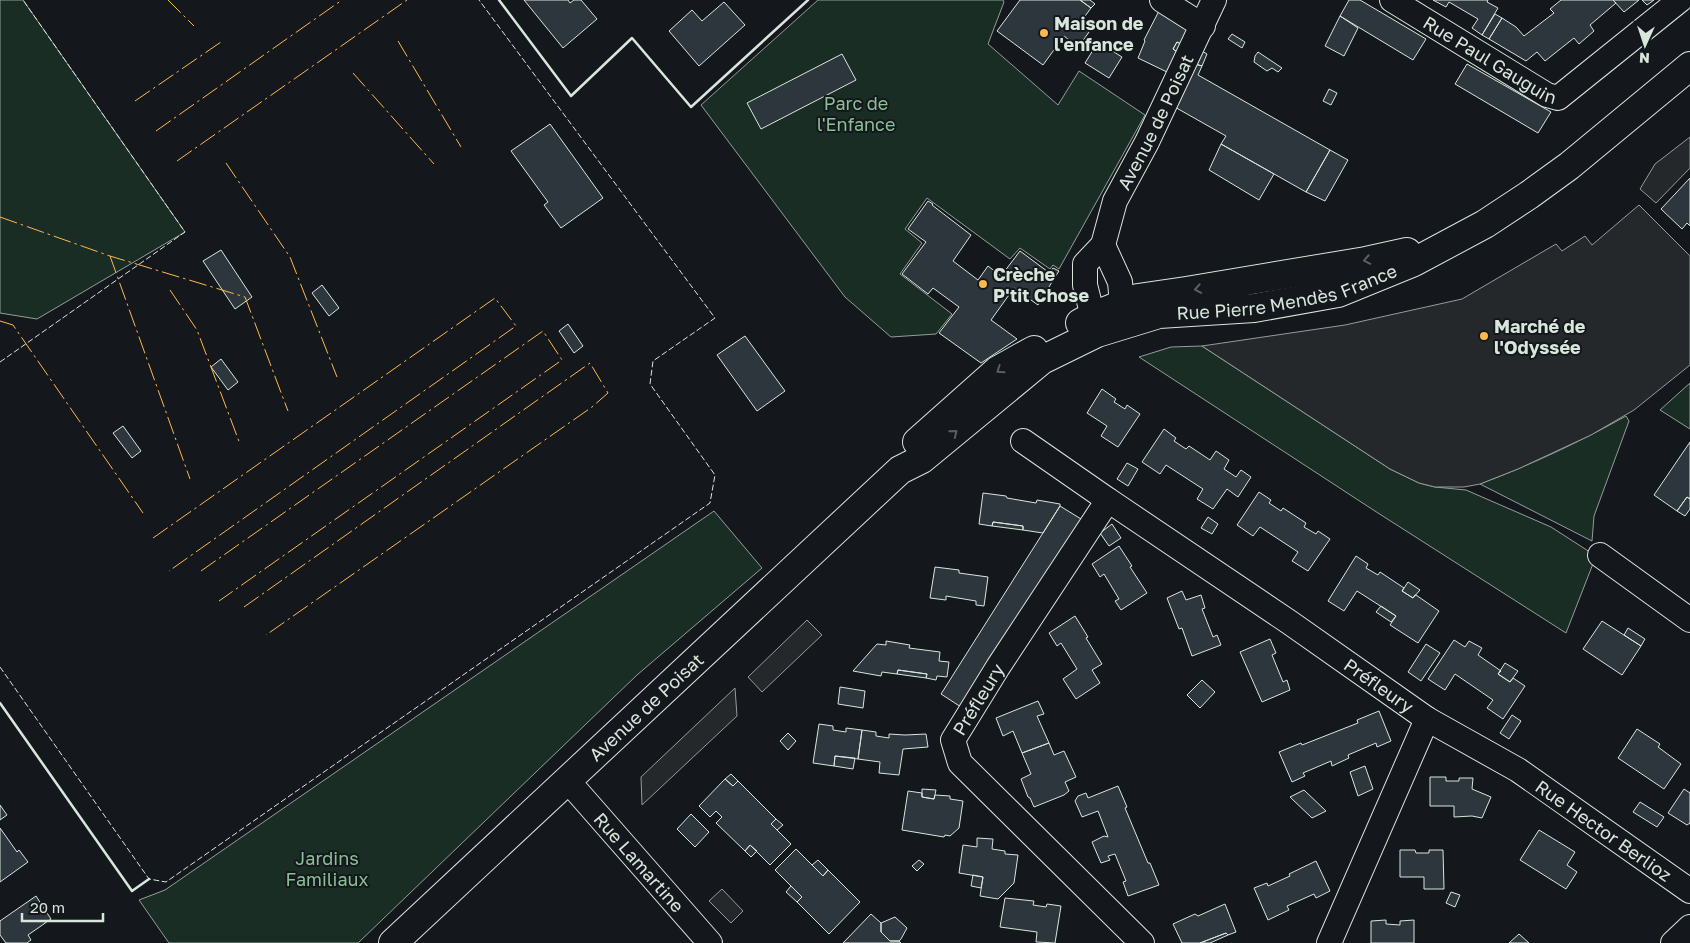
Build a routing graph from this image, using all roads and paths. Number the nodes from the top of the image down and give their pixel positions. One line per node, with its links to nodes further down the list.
1 (1162, 0): 5 (street)
2 (1214, 0): 5 (street, Avenue de Poisat)
3 (1392, 0): 4 (street, Rue Paul Gauguin)
4 (1680, 0)
5 (1203, 26): 7 (street, Avenue de Poisat)
6 (1690, 66): 8 (main road, Rue Pierre Mendès France)
7 (1103, 245): 8 (street); 8 (street, Avenue de Poisat)
8 (1107, 320): 15 (main road, Avenue de Poisat)
9 (1023, 441): 10 (street, Préfleury)
10 (1108, 500): 13 (street, Préfleury); 20 (street, Préfleury)
11 (1600, 555): 12 (street)
12 (1690, 620)
13 (1427, 719): 14 (street, Préfleury); 21 (street, Préfleury)
14 (1518, 770): 16 (street, Rue Hector Berlioz)
15 (568, 781): 18 (main road, Avenue de Poisat); 19 (street, Rue Lamartine)
16 (1690, 890)
17 (1690, 927): 22 (street)
18 (393, 943)
19 (710, 943)
20 (1142, 943)
21 (1329, 943)
22 (1673, 943)

